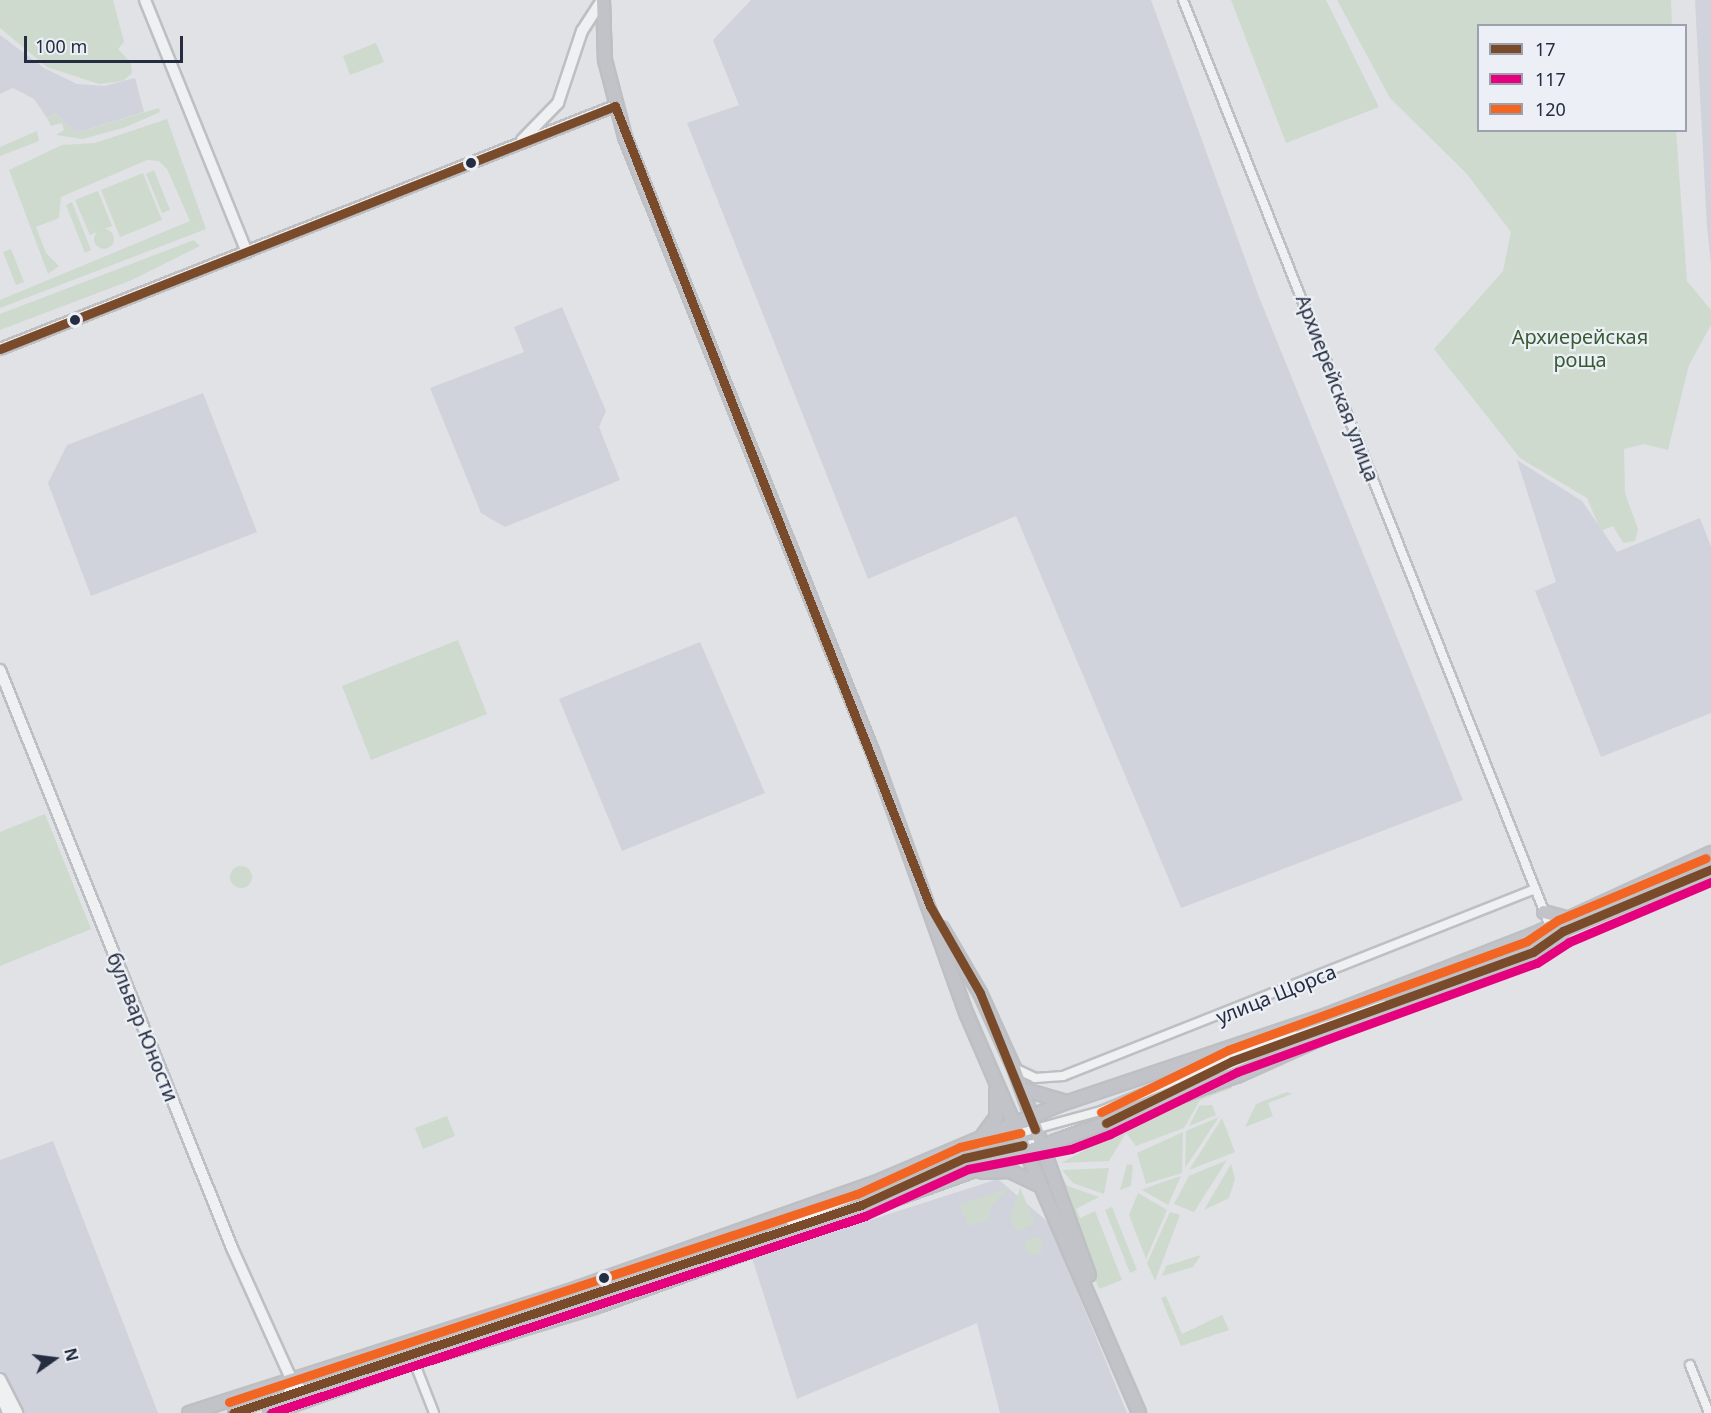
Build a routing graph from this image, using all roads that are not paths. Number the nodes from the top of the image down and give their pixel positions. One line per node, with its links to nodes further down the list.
1 (144, 0): 6 (street)
2 (603, 0): 4 (main road); 5 (street)
3 (1183, 0): 13 (street, Архиерейская улица)
4 (615, 106): 5 (street); 14 (main road)
5 (515, 146): 6 (street)
6 (247, 252): 7 (street)
7 (0, 348)
8 (0, 670): 40 (street, бульвар Юности)
9 (1711, 853): 16 (main road)
10 (1711, 870): 12 (street, улица Щорса)
11 (1711, 878): 12 (main road)
12 (1668, 887): 16 (main road, улица Щорса)
13 (1535, 889): 15 (street, Архиерейская улица); 20 (street, улица Щорса)
14 (930, 906): 20 (main road); 21 (main road)
15 (1544, 912): 16 (main road); 16 (street, Архиерейская улица)
16 (1558, 928): 17 (main road, улица Щорса); 18 (main road, улица Щорса)
17 (1417, 995): 19 (street, улица Щорса); 25 (main road, улица Щорса)
18 (1327, 1015): 19 (street); 23 (main road, улица Щорса)
19 (1232, 1061): 25 (street, улица Щорса); 27 (street)
20 (1014, 1068): 22 (main road)
21 (996, 1086): 26 (main road); 28 (main road)
22 (1022, 1089): 23 (main road); 24 (main road)
23 (1076, 1100): 24 (main road, улица Щорса)
24 (1031, 1116): 26 (main road, улица Щорса); 27 (main road)
25 (1106, 1123): 29 (main road, улица Щорса)
26 (1016, 1128): 27 (street); 28 (main road, улица Щорса); 30 (main road); 33 (street)
27 (1035, 1129): 29 (main road)
28 (981, 1137): 35 (main road, улица Щорса)
29 (1039, 1145): 30 (main road, улица Щорса); 34 (main road)
30 (1024, 1148): 31 (main road, улица Щорса); 32 (main road); 33 (street)
31 (962, 1174): 32 (main road); 37 (main road, улица Щорса)
32 (1038, 1185): 34 (main road)
33 (741, 1242): 37 (street, улица Щорса)
34 (1093, 1298): 49 (main road)
35 (421, 1341): 36 (main road, улица Щорса); 37 (street)
36 (387, 1352): 37 (street); 40 (main road, улица Щорса)
37 (412, 1358): 40 (street, улица Щорса); 42 (main road, улица Щорса); 48 (street)
38 (1690, 1365): 50 (street)
39 (0, 1379): 45 (street)
40 (294, 1388): 42 (street); 43 (street); 46 (main road, улица Щорса); 47 (street, улица Щорса)
41 (0, 1393): 44 (street)
42 (308, 1399): 43 (main road, улица Щорса)
43 (276, 1411)
44 (8, 1413)
45 (17, 1413)
46 (189, 1413)
47 (233, 1413)
48 (434, 1413)
49 (1139, 1413)
50 (1708, 1413)

